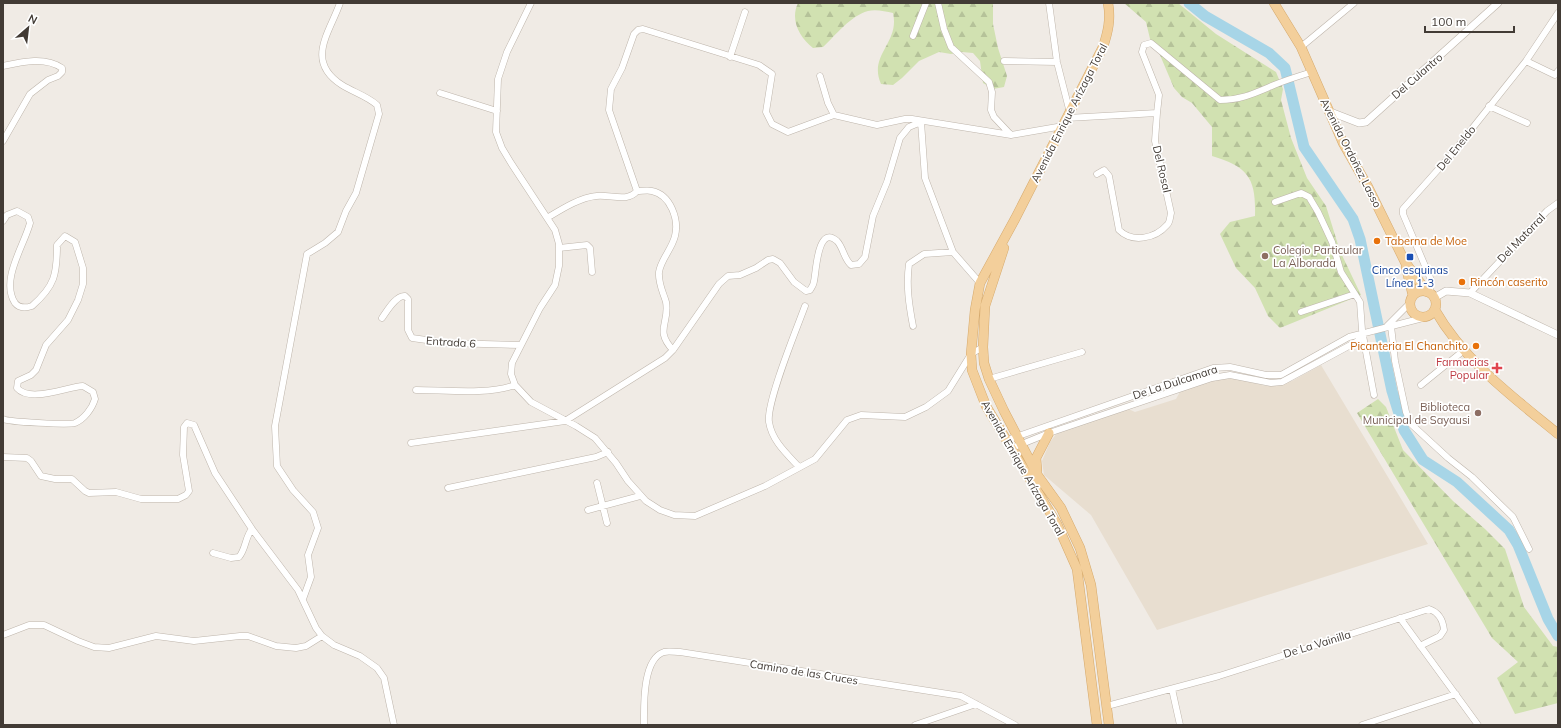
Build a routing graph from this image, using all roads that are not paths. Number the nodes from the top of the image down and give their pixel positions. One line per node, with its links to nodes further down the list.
1 (340, 3): 91 (street)
2 (531, 3): 24 (street)
3 (926, 3): 12 (street)
4 (938, 3): 31 (street)
5 (1049, 3): 17 (street)
6 (1108, 3): 28 (main road, Avenida Enrique Arízaga Toral)
7 (1274, 3): 13 (main road, Avenida Ordoñez Lasso)
8 (1354, 3): 13 (street)
9 (1498, 3): 25 (street, Del Culantro)
10 (745, 12): 14 (street)
11 (1558, 13): 16 (street, Del Eneldo)
12 (913, 36)
13 (1301, 47): 20 (main road, Avenida Ordoñez Lasso)
14 (730, 57): 27 (street); 34 (street)
15 (1004, 61): 17 (street)
16 (1526, 61): 19 (street); 23 (street, Del Eneldo)
17 (1057, 62): 28 (street)
18 (3, 66): 32 (street)
19 (1558, 71)
20 (1312, 72): 25 (main road, Avenida Ordoñez Lasso); 26 (street, Del Rosal)
21 (820, 76): 27 (street)
22 (440, 93): 24 (street)
23 (1489, 106): 30 (street); 47 (street, Del Eneldo)
24 (497, 111): 37 (street)
25 (1328, 111): 42 (main road, Avenida Ordoñez Lasso)
26 (1157, 113): 28 (street); 33 (street, Del Rosal)
27 (834, 115): 29 (street)
28 (1067, 119): 31 (street); 38 (main road, Avenida Enrique Arízaga Toral)
29 (921, 122): 31 (street); 41 (street); 61 (street)
30 (1527, 123)
31 (1010, 135)
32 (3, 141)
33 (1097, 174)
34 (637, 191): 37 (street); 61 (street)
35 (1275, 202): 46 (street)
36 (1558, 203): 45 (street, Del Matorral)
37 (547, 218): 40 (street)
38 (1015, 219): 44 (main road, Avenida Enrique Arízaga Toral); 60 (main road, Avenida Enrique Arízaga Toral)
39 (3, 221): 70 (street)
40 (559, 248): 43 (street); 59 (street)
41 (953, 252): 44 (street); 54 (street)
42 (1405, 262): 47 (main road, Avenida Ordoñez Lasso); 48 (main road, Avenida Ordoñez Lasso)
43 (592, 272)
44 (980, 283): 64 (main road, Avenida Enrique Arízaga Toral)
45 (1470, 293): 47 (street); 58 (street)
46 (1355, 294): 51 (street); 57 (street)
47 (1430, 294): 48 (main road); 50 (main road)
48 (1412, 299): 52 (main road); 55 (street, De La Dulcamara)
49 (805, 306): 80 (street)
50 (1435, 310): 52 (main road); 56 (main road)
51 (1301, 312)
52 (1424, 317): 55 (street, De La Dulcamara); 56 (main road)
53 (382, 318): 59 (street, Entrada 6)
54 (913, 326)
55 (1388, 326): 57 (street, De La Dulcamara); 89 (street)
56 (1446, 329): 62 (main road)
57 (1365, 334): 69 (street); 72 (street, De La Dulcamara); 74 (street, De La Dulcamara)
58 (1558, 334)
59 (521, 345): 66 (street)
60 (982, 347): 64 (street); 65 (main road, Avenida Enrique Arízaga Toral)
61 (673, 350): 71 (street)
62 (1463, 351): 67 (street); 73 (main road)
63 (1082, 352): 65 (street)
64 (971, 354): 76 (main road, Avenida Enrique Arízaga Toral); 80 (street)
65 (989, 379): 74 (main road, Avenida Enrique Arízaga Toral)
66 (515, 385): 68 (street); 71 (street)
67 (1421, 385)
68 (416, 390)
69 (1374, 395)
70 (3, 419)
71 (565, 420): 75 (street); 78 (street)
72 (1049, 433): 77 (street, De La Dulcamara); 81 (main road)
73 (1558, 434)
74 (1017, 436): 76 (street, De La Dulcamara); 77 (main road, Avenida Enrique Arízaga Toral)
75 (411, 443)
76 (1009, 444): 77 (street, De La Dulcamara); 104 (main road, Avenida Enrique Arízaga Toral)
77 (1021, 445): 81 (main road, Avenida Enrique Arízaga Toral)
78 (608, 452): 83 (street); 84 (street)
79 (3, 457): 88 (street)
80 (800, 467): 84 (street)
81 (1038, 476): 99 (main road, Avenida Enrique Arízaga Toral)
82 (597, 483): 85 (street)
83 (448, 488)
84 (640, 496): 85 (street)
85 (603, 506): 86 (street); 87 (street)
86 (588, 510)
87 (606, 523)
88 (252, 529): 90 (street); 91 (street)
89 (1529, 549)
90 (213, 553)
91 (303, 600): 94 (street)
92 (1400, 618): 95 (street); 95 (street, De La Vainilla); 96 (street, De La Vainilla)
93 (3, 635): 94 (street)
94 (322, 636): 100 (street)
95 (1420, 646): 97 (street)
96 (1172, 689): 99 (street, De La Vainilla); 106 (street)
97 (1456, 694): 107 (street); 108 (street)
98 (976, 704): 101 (street, Camino de las Cruces); 102 (street); 103 (street, Camino de las Cruces)
99 (1107, 706): 105 (main road, Avenida Enrique Arízaga Toral)
100 (394, 725)
101 (644, 725)
102 (915, 725)
103 (1015, 725)
104 (1097, 725)
105 (1110, 725)
106 (1180, 725)
107 (1362, 725)
108 (1478, 725)

